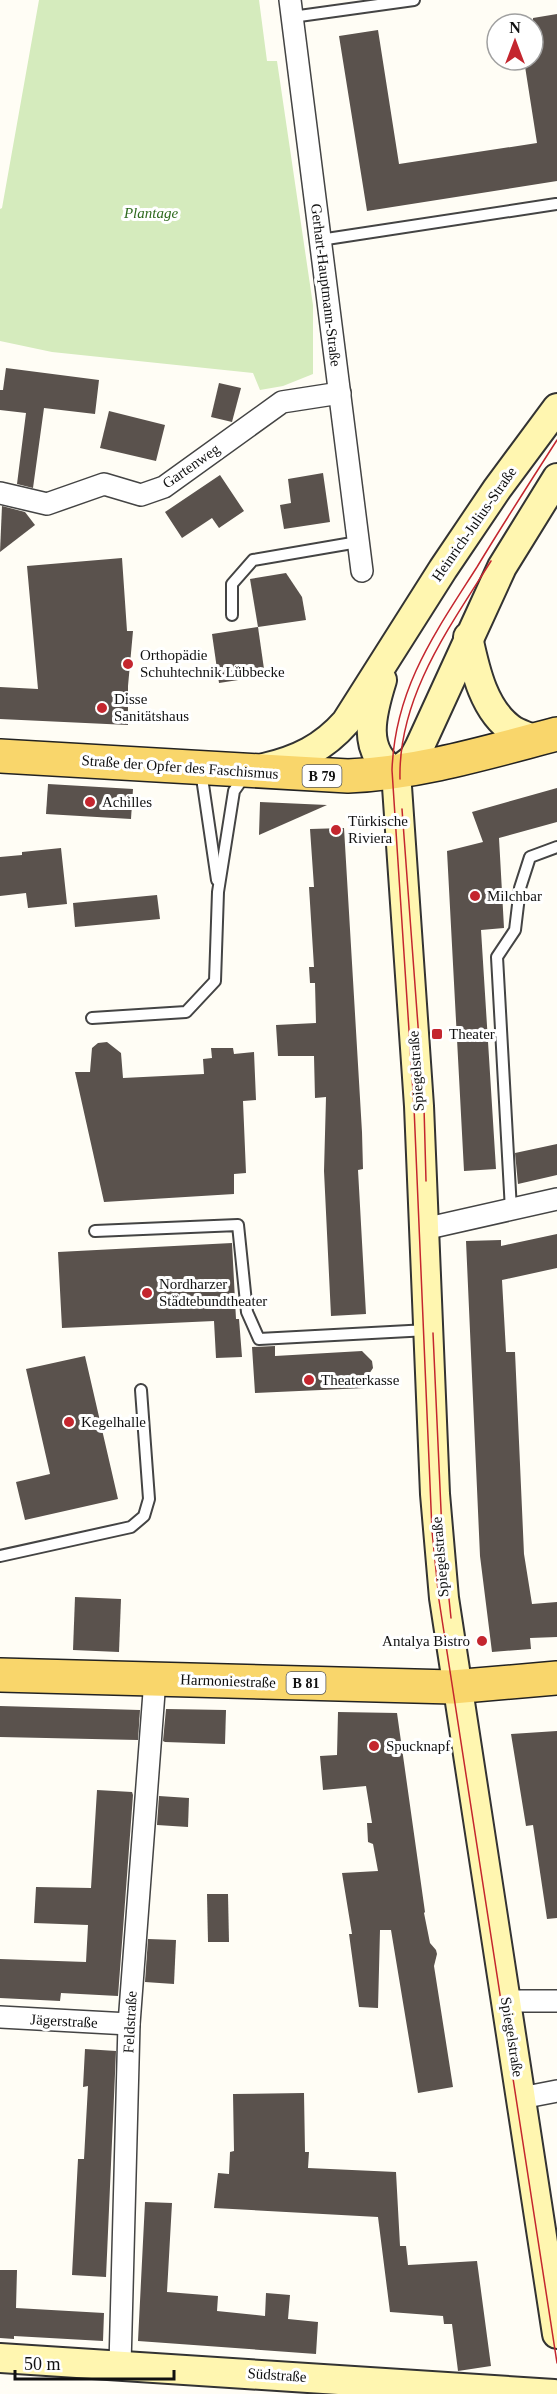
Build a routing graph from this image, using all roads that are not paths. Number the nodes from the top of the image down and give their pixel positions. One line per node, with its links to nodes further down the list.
1 (414, 0): 2 (lane)
2 (291, 9): 4 (street, Gerhart-Hauptmann-Straße)
3 (556, 204): 4 (lane)
4 (320, 240): 5 (street, Gerhart-Hauptmann-Straße)
5 (340, 393): 8 (street, Gartenweg); 9 (street, Gerhart-Hauptmann-Straße)
6 (557, 408): 13 (street, Heinrich-Julius-Straße)
7 (557, 478): 12 (street)
8 (0, 493)
9 (358, 542): 10 (street, Gerhart-Hauptmann-Straße); 11 (lane)
10 (362, 571)
11 (232, 615)
12 (468, 638): 14 (street); 18 (street)
13 (396, 642): 17 (street, Heinrich-Julius-Straße); 18 (street, Heinrich-Julius-Straße)
14 (547, 737): 18 (main road, B 79)
15 (0, 756): 16 (main road, Straße der Opfer des Faschismus / B 79)
16 (201, 768): 17 (main road, Straße der Opfer des Faschismus / B 79); 20 (lane)
17 (247, 772): 18 (main road, Straße der Opfer des Faschismus / B 79); 20 (lane)
18 (396, 772): 24 (street, Spiegelstraße)
19 (557, 848): 23 (lane)
20 (218, 892): 21 (lane)
21 (92, 1018)
22 (557, 1199): 23 (street)
23 (511, 1209): 24 (street)
24 (424, 1229): 26 (street, Spiegelstraße)
25 (95, 1232): 26 (lane)
26 (428, 1330): 32 (street, Spiegelstraße)
27 (141, 1390): 28 (lane)
28 (0, 1556)
29 (0, 1675): 31 (main road, Harmoniestraße / B 81)
30 (557, 1678): 32 (main road, B 81)
31 (155, 1679): 32 (main road, Harmoniestraße / B 81); 36 (street, Feldstraße)
32 (457, 1687): 33 (street, Spiegelstraße)
33 (506, 2001): 34 (street); 38 (street, Spiegelstraße)
34 (557, 2001)
35 (0, 2017): 36 (street, Jägerstraße)
36 (129, 2024): 41 (street, Feldstraße)
37 (557, 2091): 38 (street)
38 (521, 2098): 39 (street, Spiegelstraße)
39 (557, 2334)
40 (0, 2358): 41 (street, Südstraße)
41 (120, 2365): 42 (street, Südstraße)
42 (554, 2394)

